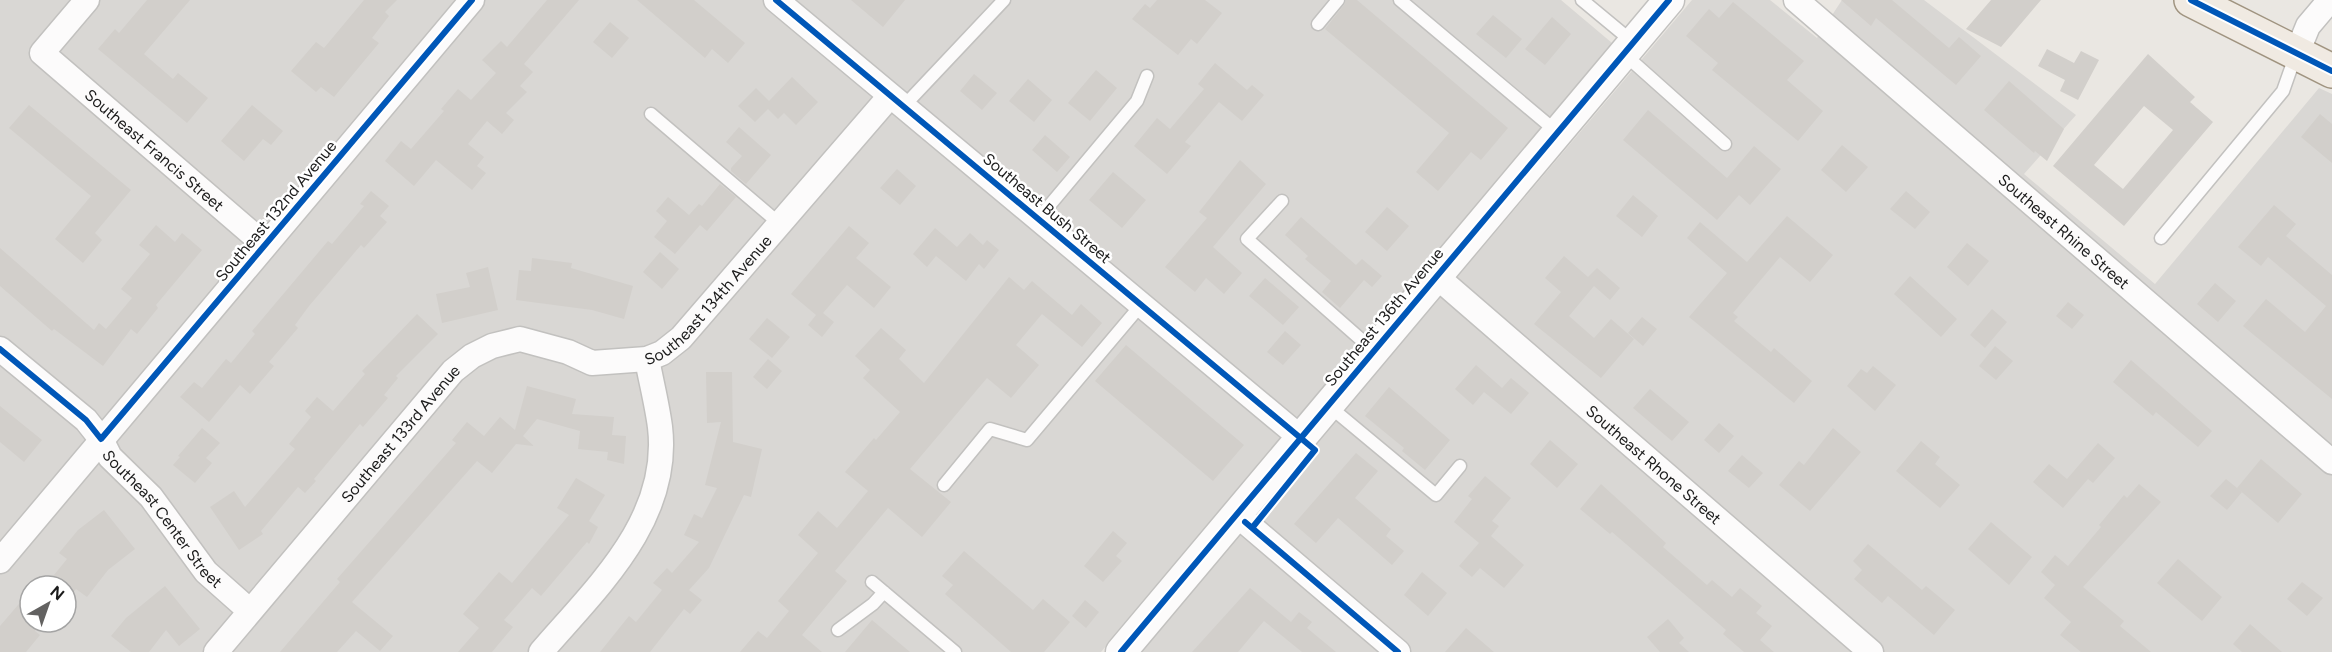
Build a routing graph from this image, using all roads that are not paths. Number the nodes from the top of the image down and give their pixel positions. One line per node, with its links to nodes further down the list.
1 (87, 0): 25 (street, Southeast Francis Street)
2 (472, 0): 25 (street, Southeast 132nd Avenue)
3 (776, 0): 17 (street, Southeast Bush Street)
4 (1004, 0): 17 (lane)
5 (1338, 0): 12 (lane)
6 (1400, 0): 19 (lane)
7 (1582, 0): 13 (lane)
8 (1669, 0): 13 (street, Southeast 136th Avenue)
9 (1796, 0): 34 (street, Southeast Rhine Street)
10 (2191, 0): 14 (main road)
11 (2330, 0): 14 (street)
12 (1318, 24)
13 (1629, 49): 19 (street, Southeast 136th Avenue); 20 (lane)
14 (2297, 53): 15 (main road); 24 (lane)
15 (2332, 71)
16 (1148, 76): 22 (lane)
17 (896, 101): 22 (street, Southeast Bush Street); 23 (street, Southeast 134th Avenue)
18 (651, 114): 23 (lane)
19 (1557, 132): 26 (street, Southeast 136th Avenue)
20 (1725, 144)
21 (1282, 201): 29 (lane)
22 (1039, 218): 27 (street, Southeast Bush Street)
23 (780, 224): 30 (street, Southeast 134th Avenue)
24 (2161, 238)
25 (265, 245): 33 (street, Southeast 132nd Avenue)
26 (1436, 276): 29 (street, Southeast 136th Avenue); 48 (street, Southeast Rhone Street)
27 (1141, 305): 32 (street, Southeast Bush Street); 36 (lane)
28 (0, 349): 33 (street, Southeast Center Street)
29 (1374, 351): 31 (street, Southeast 136th Avenue)
30 (647, 359): 41 (street, Southeast 133rd Avenue); 44 (street, Southeast 134th Avenue)
31 (1328, 405): 32 (street, Southeast 136th Avenue); 35 (lane)
32 (1301, 438): 37 (street, Southeast 136th Avenue)
33 (101, 439): 38 (street, Southeast 132nd Avenue); 41 (street, Southeast Center Street)
34 (2332, 462)
35 (1460, 466)
36 (944, 485)
37 (1236, 514): 46 (street, Southeast 136th Avenue); 47 (street)
38 (0, 561)
39 (872, 582): 40 (lane)
40 (884, 592): 42 (lane); 45 (lane)
41 (250, 611): 43 (street, Southeast 133rd Avenue)
42 (838, 630)
43 (216, 652)
44 (541, 652)
45 (955, 652)
46 (1121, 652)
47 (1398, 652)
48 (1871, 652)

